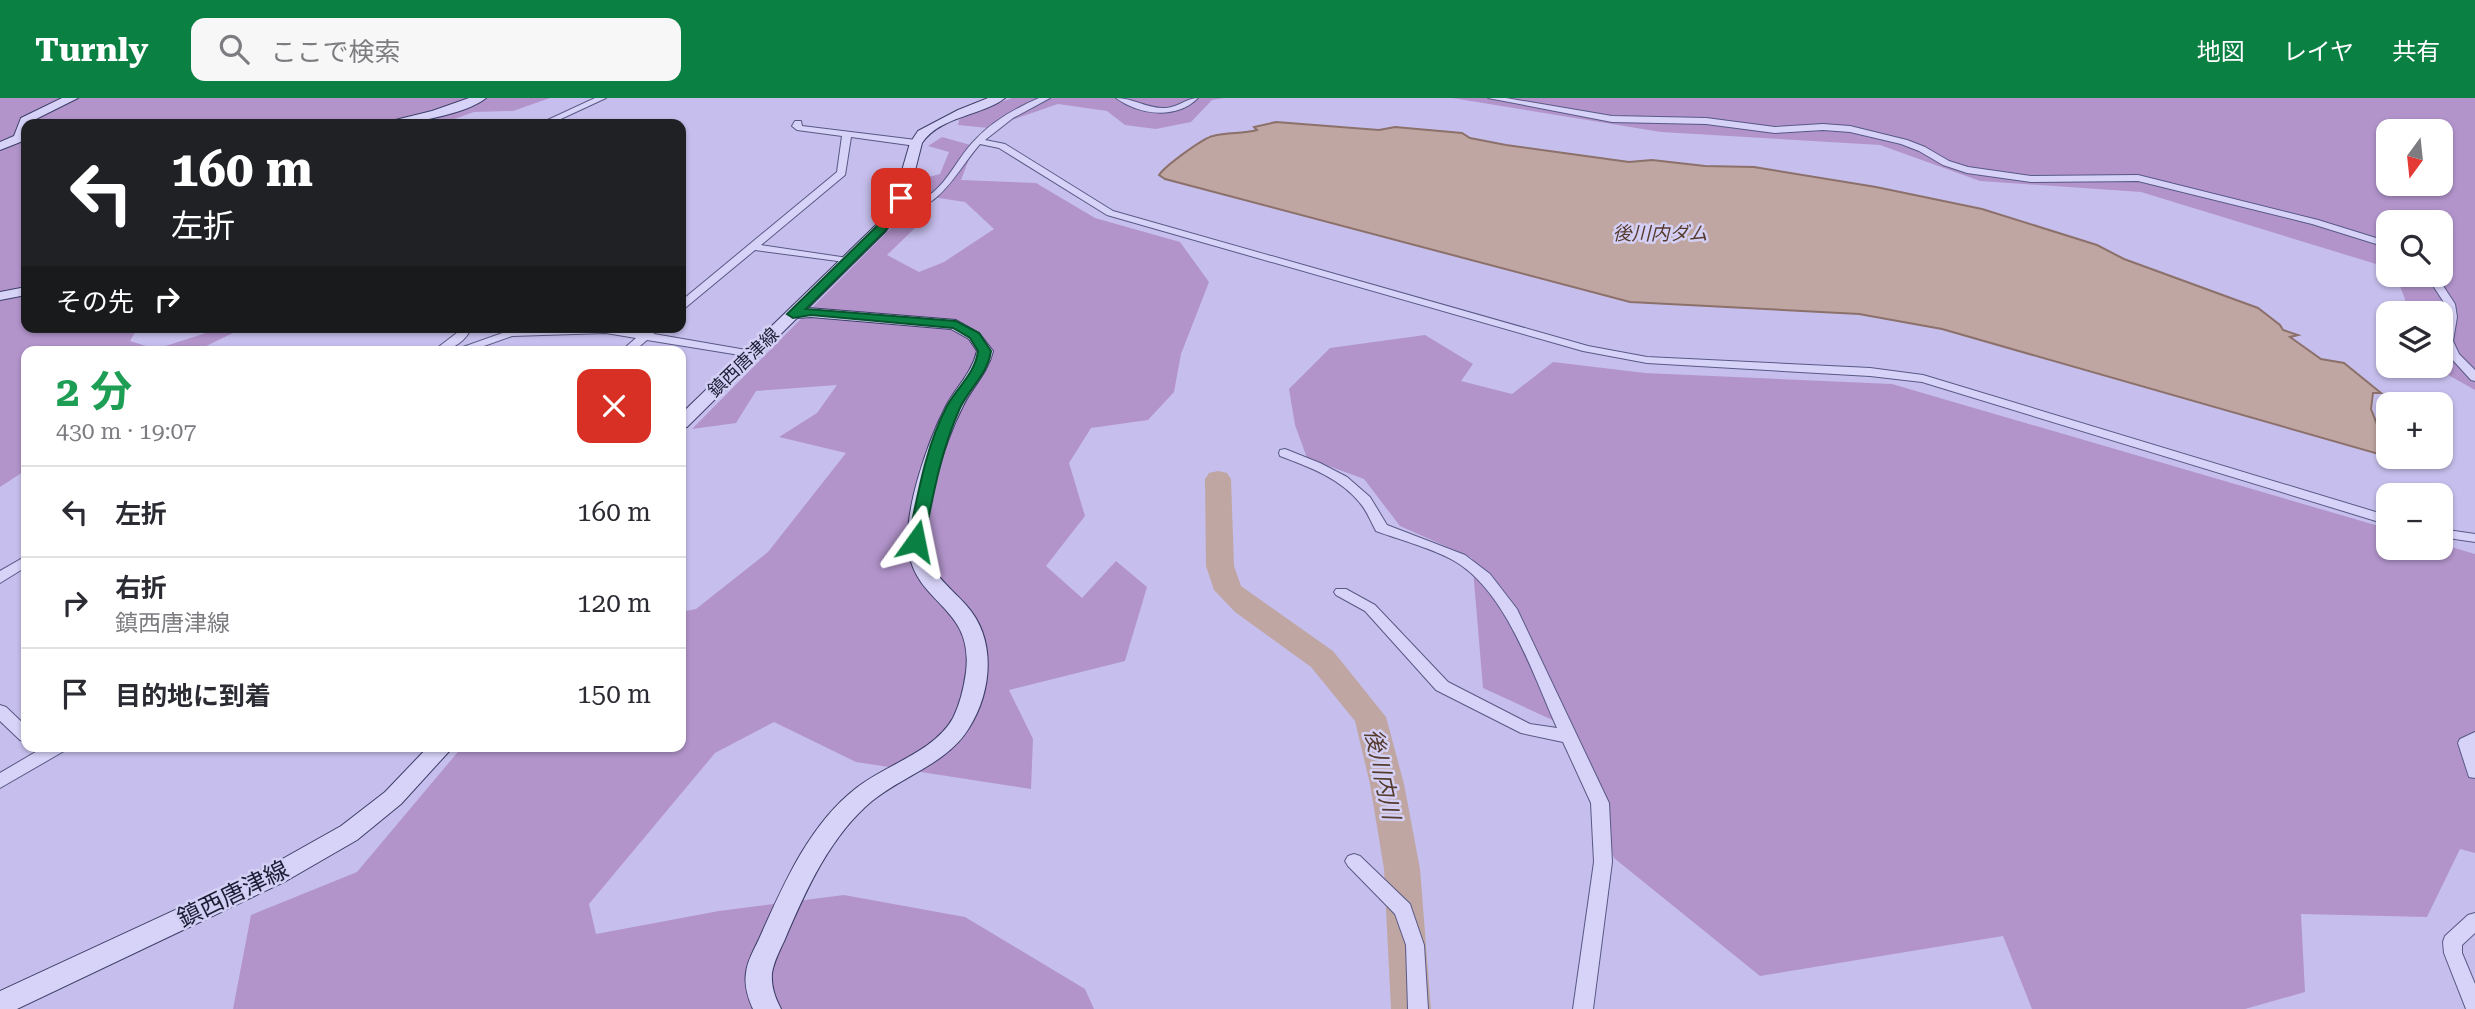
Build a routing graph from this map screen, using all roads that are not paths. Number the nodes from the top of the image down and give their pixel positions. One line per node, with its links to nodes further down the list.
1 (72, 98): 9 (street)
2 (480, 98): 10 (street)
3 (602, 98): 11 (street)
4 (999, 98): 16 (street)
5 (1046, 98): 15 (street)
6 (1120, 98): 7 (street)
7 (1194, 98)
8 (1492, 98): 19 (street)
9 (29, 119)
10 (410, 119)
11 (554, 119)
12 (798, 123): 14 (street)
13 (21, 133): 17 (street)
14 (848, 134): 16 (street); 20 (street)
15 (978, 141): 18 (street); 38 (street)
16 (916, 143): 18 (street, 鎮西唐津線)
17 (0, 146)
18 (895, 209): 26 (street, 鎮西唐津線)
19 (2376, 241)
20 (752, 247): 21 (street); 25 (street)
21 (841, 260)
22 (2439, 287): 35 (street)
23 (21, 292): 24 (street)
24 (0, 296)
25 (686, 302)
26 (793, 314): 34 (street, 鎮西唐津線); 56 (street)
27 (463, 333): 31 (street)
28 (511, 333): 32 (street)
29 (649, 333): 33 (street)
30 (660, 333): 34 (street)
31 (446, 346)
32 (473, 346)
33 (633, 346)
34 (752, 354): 36 (street, 鎮西唐津線)
35 (2475, 377)
36 (686, 418)
37 (1285, 453): 46 (street)
38 (2376, 517)
39 (2453, 535): 40 (street)
40 (2475, 538)
41 (13, 565): 42 (street)
42 (0, 578)
43 (1349, 596): 46 (street)
44 (0, 711): 45 (street)
45 (21, 731)
46 (1571, 737): 58 (street)
47 (2475, 738): 50 (street)
48 (44, 752): 51 (street)
49 (437, 752): 54 (street, 鎮西唐津線)
50 (2475, 772)
51 (0, 781)
52 (1354, 861): 57 (street)
53 (2475, 921): 55 (street)
54 (0, 1004)
55 (2475, 1008)
56 (767, 1009)
57 (1418, 1009)
58 (1583, 1009)

